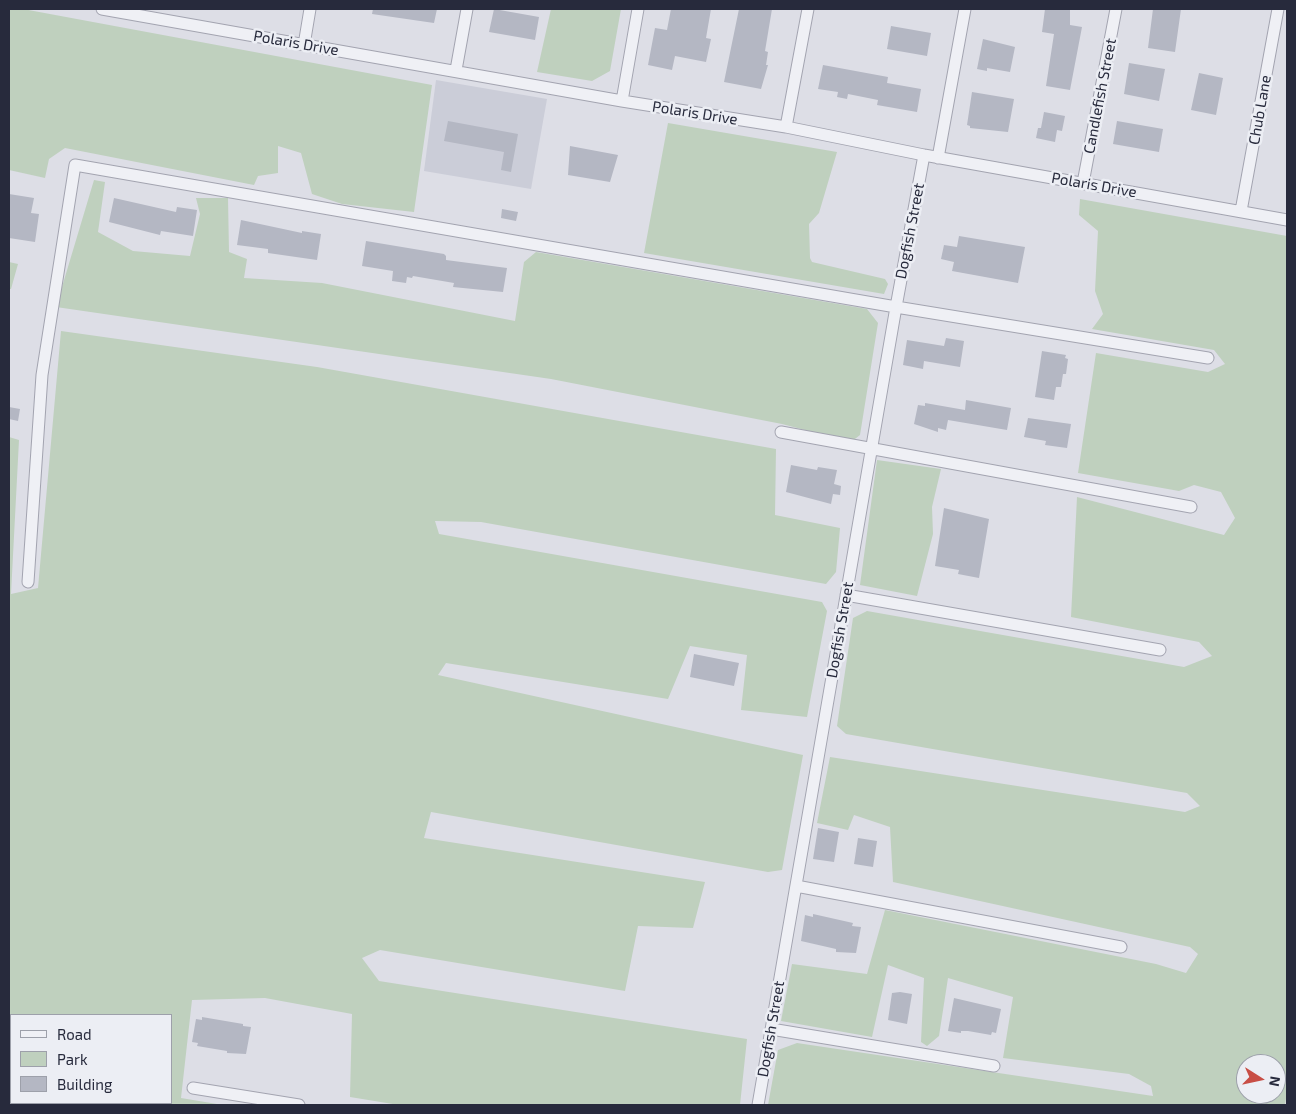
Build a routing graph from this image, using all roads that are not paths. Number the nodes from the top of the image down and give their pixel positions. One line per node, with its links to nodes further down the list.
1 (102, 9): 9 (street, Polaris Drive)
2 (310, 9): 10 (street)
3 (467, 9): 11 (street)
4 (638, 9): 12 (street)
5 (808, 9): 13 (street)
6 (965, 9): 15 (street)
7 (1116, 9): 16 (street, Candlefish Street)
8 (1278, 9): 17 (street, Chub Lane)
9 (163, 14): 10 (street, Polaris Drive)
10 (304, 45): 11 (street, Polaris Drive)
11 (456, 70): 12 (street, Polaris Drive)
12 (622, 101): 13 (street, Polaris Drive)
13 (786, 127): 14 (street, Polaris Drive)
14 (924, 155): 15 (street, Polaris Drive); 19 (street, Dogfish Street)
15 (938, 158): 16 (street, Polaris Drive)
16 (1083, 183): 17 (street, Polaris Drive)
17 (1241, 211): 18 (street, Polaris Drive)
18 (1287, 220)
19 (896, 307): 20 (street); 22 (street, Dogfish Street); 24 (street)
20 (1208, 358)
21 (781, 432): 22 (street)
22 (871, 449): 23 (street); 25 (street, Dogfish Street)
23 (1191, 507)
24 (28, 582)
25 (846, 595): 26 (street); 27 (street, Dogfish Street)
26 (1160, 650)
27 (796, 886): 28 (street); 29 (street, Dogfish Street)
28 (1121, 947)
29 (771, 1029): 30 (street); 33 (street, Dogfish Street)
30 (994, 1066)
31 (193, 1088): 32 (street)
32 (299, 1105)
33 (758, 1105)

